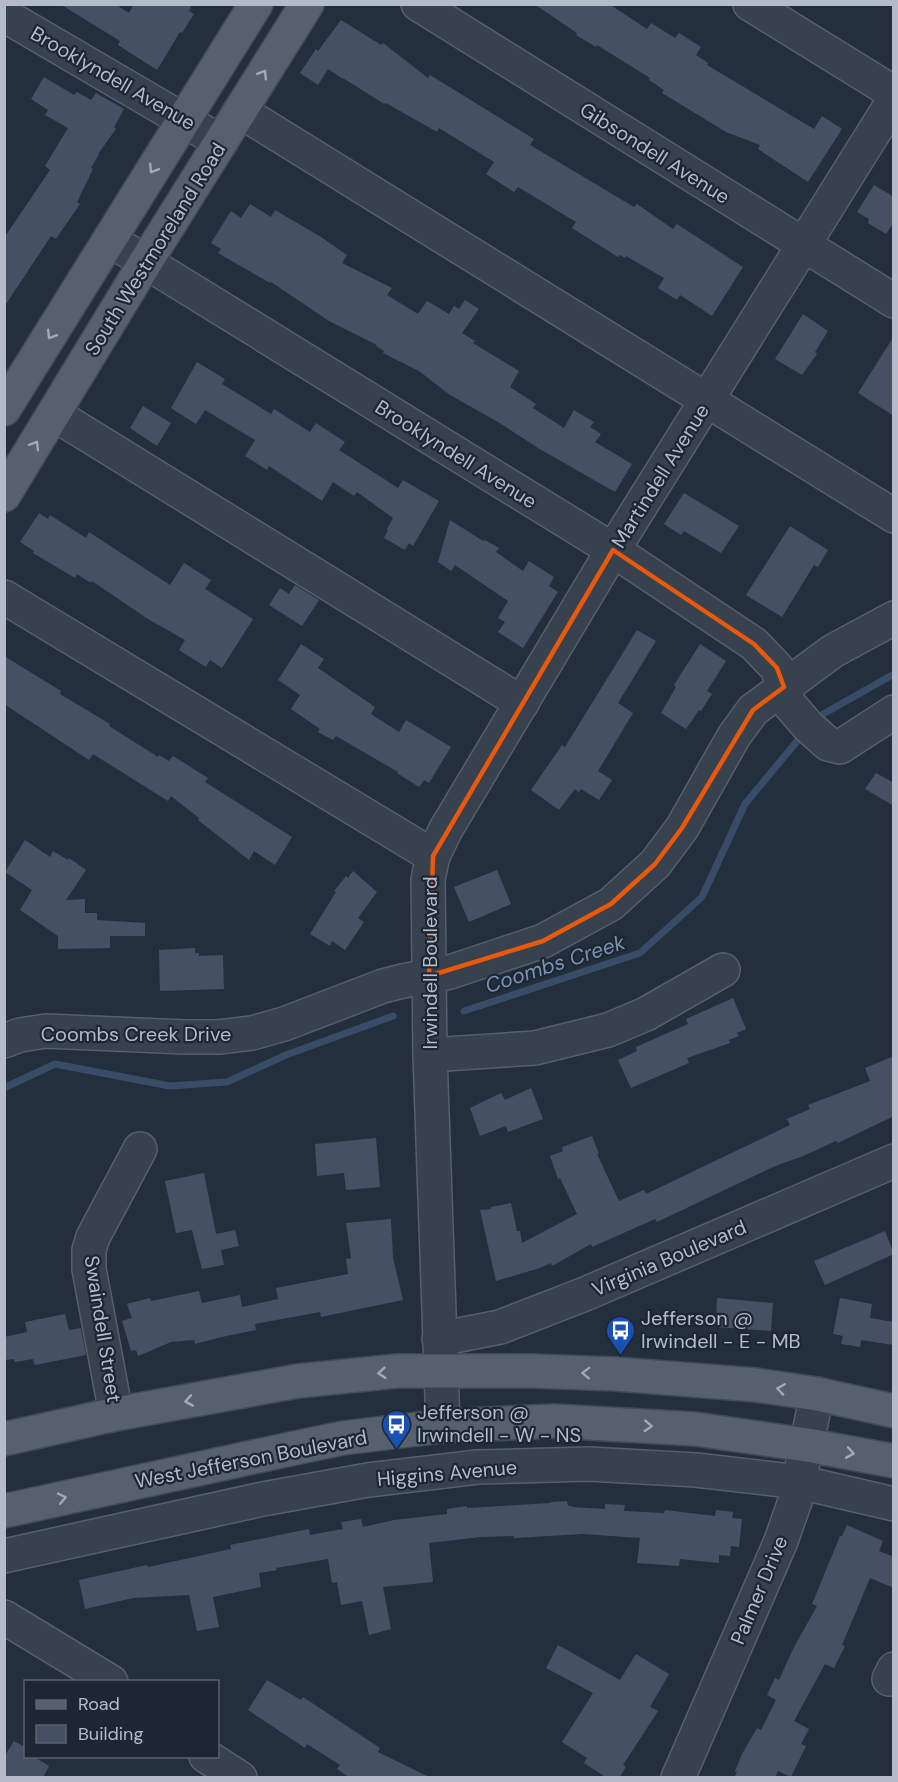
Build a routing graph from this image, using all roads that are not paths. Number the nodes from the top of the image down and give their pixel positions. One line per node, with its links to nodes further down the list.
1 (256, 4): 9 (main road)
2 (307, 4): 8 (main road, South Westmoreland Road, one-way to 2)
3 (418, 4): 12 (street, Gibsondell Avenue)
4 (750, 4): 6 (street)
5 (4, 15): 9 (street, Brooklyndell Avenue)
6 (894, 93)
7 (894, 100): 12 (street, Martindell Avenue)
8 (240, 111): 10 (main road, South Westmoreland Road); 15 (street)
9 (184, 120): 10 (street, Brooklyndell Avenue); 11 (main road, one-way to 11)
10 (221, 142): 13 (main road, South Westmoreland Road)
11 (110, 240): 13 (street, Brooklyndell Avenue); 16 (main road, one-way to 16)
12 (803, 246): 14 (street, Gibsondell Avenue); 15 (street, Martindell Avenue)
13 (145, 262): 17 (main road, South Westmoreland Road); 20 (street, Brooklyndell Avenue)
14 (894, 302)
15 (707, 400): 19 (street); 20 (street, Martindell Avenue)
16 (4, 409)
17 (54, 414): 18 (main road, South Westmoreland Road, one-way to 17); 24 (street)
18 (4, 495)
19 (894, 516)
20 (613, 550): 23 (street, Brooklyndell Avenue); 24 (street, Martindell Avenue)
21 (4, 597): 26 (street, Irwindell Boulevard)
22 (894, 618): 23 (street, Coombs Creek Drive)
23 (784, 687): 25 (street); 28 (street, Coombs Creek Drive)
24 (522, 703): 26 (street, Martindell Avenue)
25 (894, 712)
26 (433, 856): 28 (street, Irwindell Boulevard)
27 (723, 970): 30 (street)
28 (429, 976): 29 (street, Coombs Creek Drive); 30 (street, Irwindell Boulevard)
29 (4, 1041)
30 (430, 1055): 33 (street, Irwindell Boulevard)
31 (140, 1149): 36 (street, Swaindell Street)
32 (894, 1161): 33 (street, Virginia Boulevard)
33 (440, 1355): 34 (main road, one-way to 33); 36 (main road, one-way to 36); 37 (street, Irwindell Boulevard)
34 (818, 1394): 35 (main road); 39 (street, Palmer Drive)
35 (894, 1411)
36 (116, 1414): 38 (main road)
37 (443, 1426): 39 (main road, West Jefferson Boulevard, one-way to 39); 43 (main road, West Jefferson Boulevard, one-way to 37)
38 (4, 1439)
39 (807, 1445): 40 (main road, West Jefferson Boulevard, one-way to 40); 41 (street, Palmer Drive)
40 (894, 1461)
41 (799, 1482): 42 (street, Higgins Avenue); 44 (street, Higgins Avenue); 49 (street, Palmer Drive)
42 (894, 1504)
43 (4, 1511)
44 (4, 1556)
45 (4, 1617): 46 (street)
46 (108, 1680)
47 (209, 1758): 48 (street)
48 (240, 1778)
49 (678, 1778)

